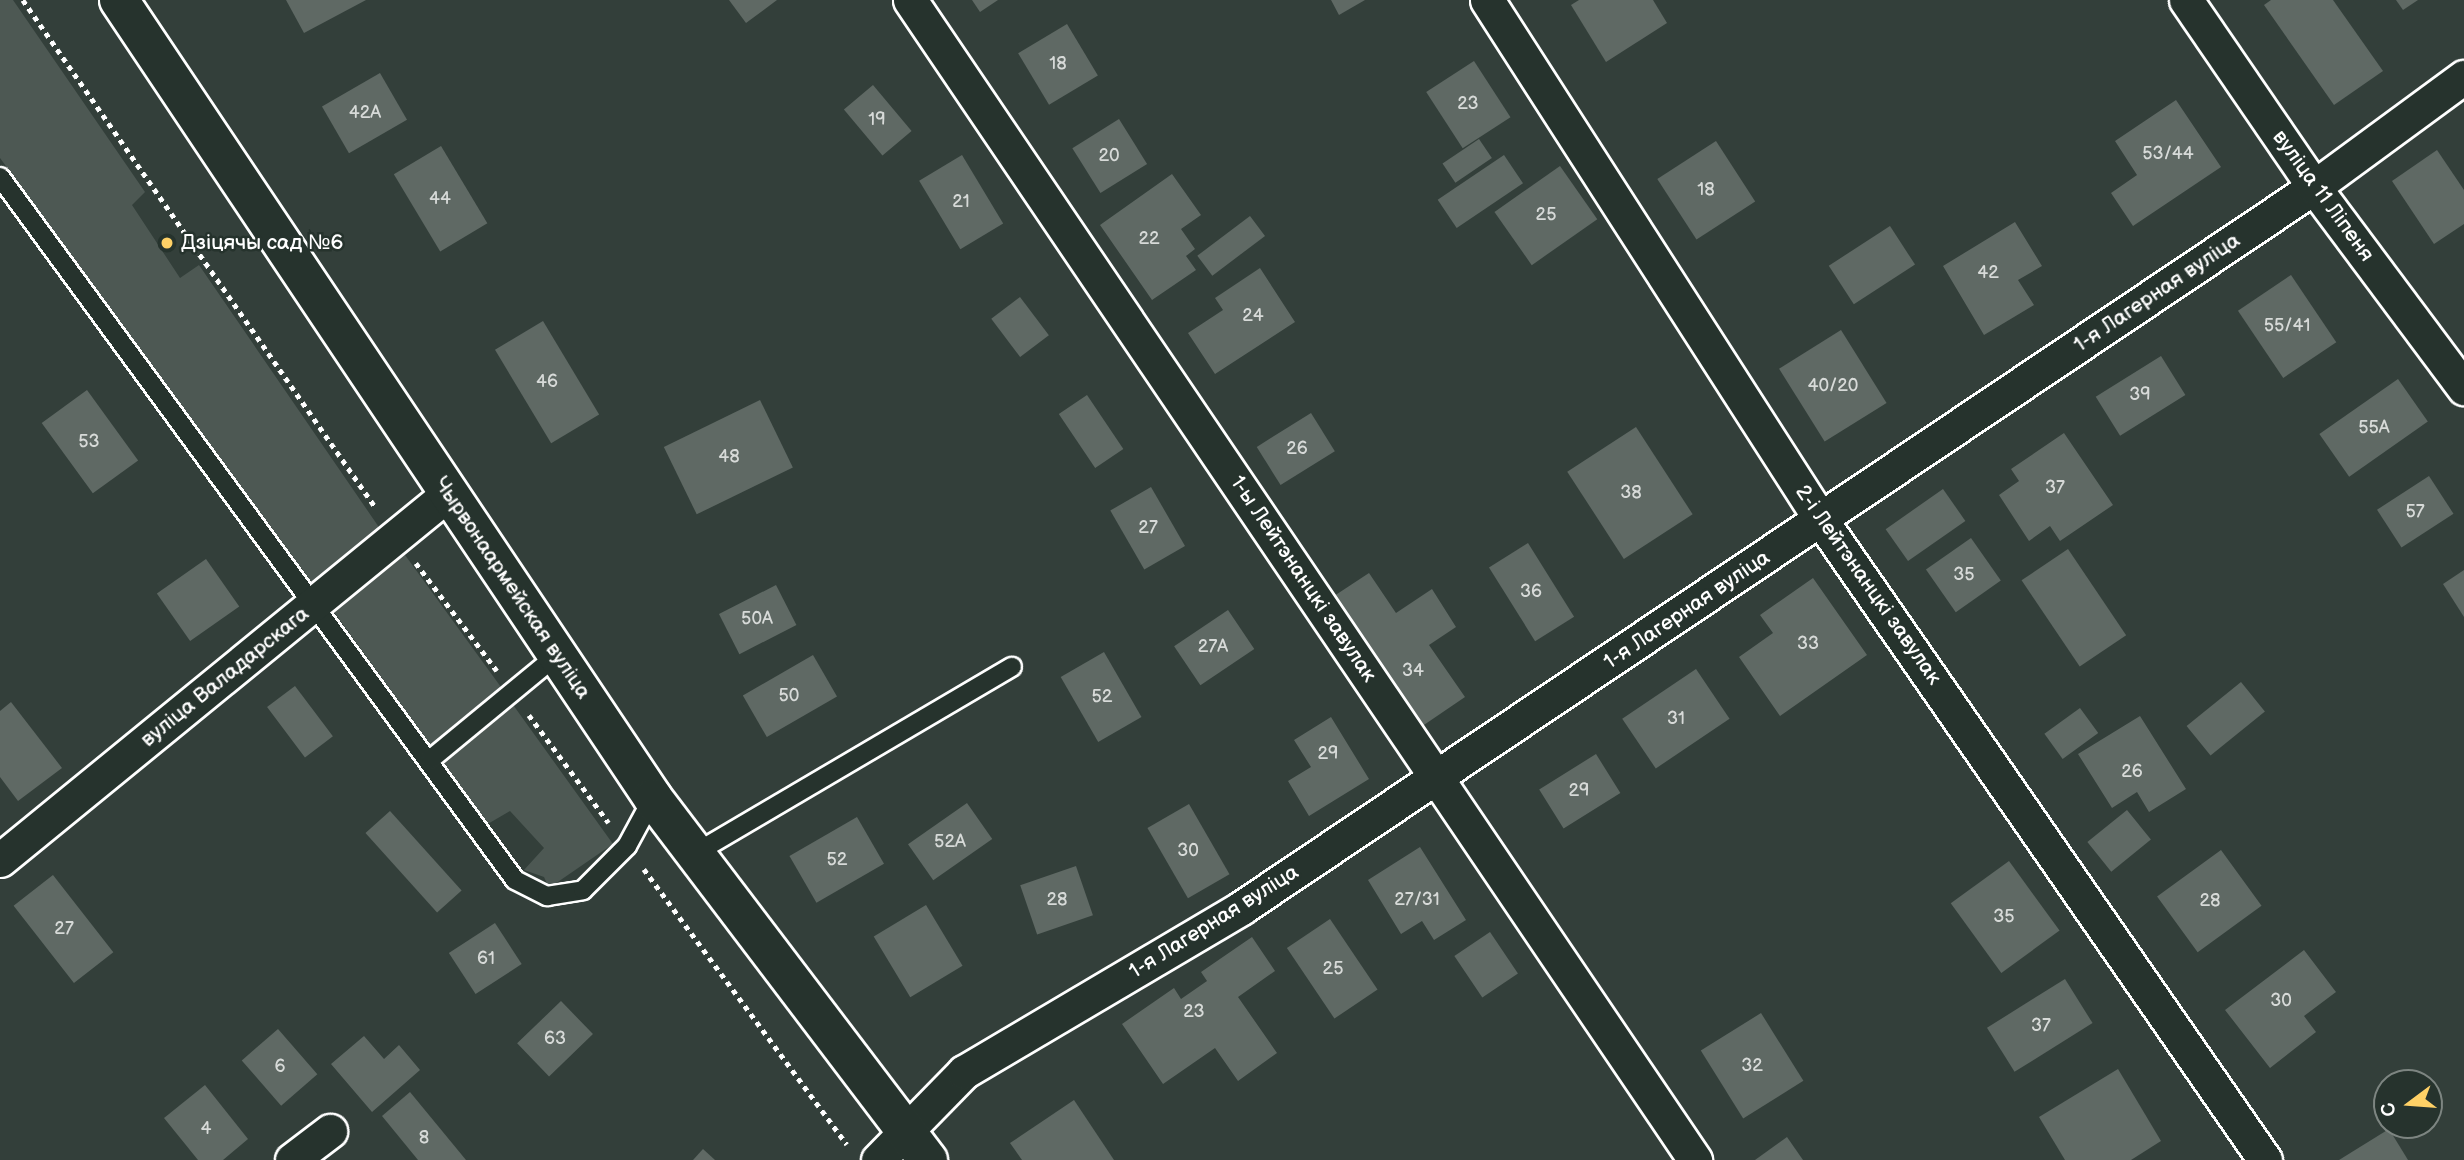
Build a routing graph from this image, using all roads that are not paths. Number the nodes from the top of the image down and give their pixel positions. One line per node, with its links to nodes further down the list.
1 (119, 0): 9 (main road, Чырвонаармейская вуліца)
2 (909, 0): 15 (street, 1-ы Лейтэнанцкі завулак)
3 (1487, 0): 10 (street, 2-і Лейтэнанцкі завулак)
4 (2186, 0): 7 (street, вуліца 11 Ліпеня)
5 (2464, 76): 7 (street, 1-я Лагерная вуліца)
6 (0, 177): 11 (lane)
7 (2314, 187): 8 (street, вуліца 11 Ліпеня); 10 (street, 1-я Лагерная вуліца)
8 (2464, 388)
9 (449, 493): 11 (street, вуліца Валадарскага); 12 (main road, Чырвонаармейская вуліца)
10 (1821, 520): 15 (street, 1-я Лагерная вуліца); 24 (street, 2-і Лейтэнанцкі завулак)
11 (316, 602): 14 (lane); 18 (street, вуліца Валадарскага)
12 (557, 655): 14 (lane); 16 (main road, Чырвонаармейская вуліца)
13 (1012, 667): 17 (lane)
14 (431, 759): 16 (lane)
15 (1437, 777): 20 (street, 1-я Лагерная вуліца); 23 (street, 1-ы Лейтэнанцкі завулак)
16 (653, 798): 17 (main road, Чырвонаармейская вуліца)
17 (694, 854): 20 (main road, Чырвонаармейская вуліца)
18 (0, 860)
19 (330, 1131): 22 (street)
20 (916, 1145): 21 (street, 1-я Лагерная вуліца)
21 (864, 1154)
22 (292, 1160)
23 (1695, 1160)
24 (2265, 1160)

